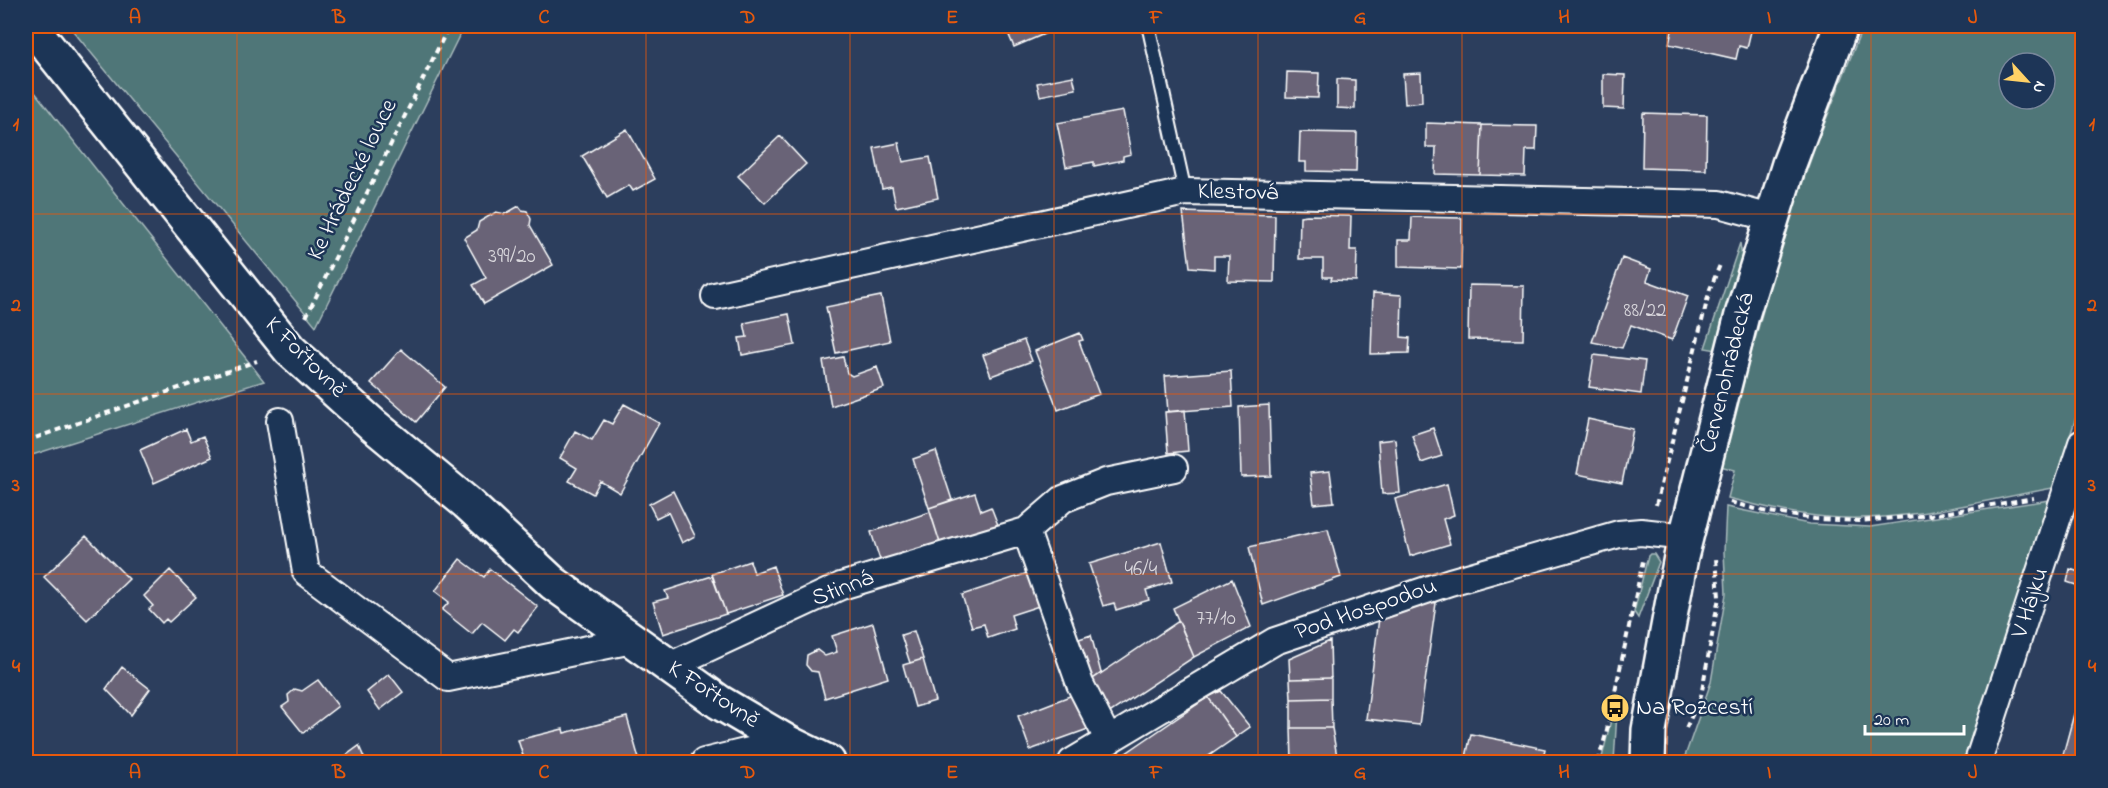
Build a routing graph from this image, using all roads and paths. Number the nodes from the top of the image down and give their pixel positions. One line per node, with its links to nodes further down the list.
1 (31, 26): 8 (street, K Fořtovně)
2 (449, 26): 8 (path, Ke Hrádecké louce)
3 (1841, 26): 6 (street, Červenohrádecká)
4 (1149, 29): 5 (lane)
5 (1185, 192): 6 (street, Klestová); 7 (street, Klestová)
6 (1771, 218): 18 (street, Červenohrádecká)
7 (715, 296)
8 (290, 350): 10 (path); 19 (street, K Fořtovně)
9 (280, 421): 19 (street)
10 (26, 441)
11 (2082, 443): 14 (street, V Hájku)
12 (1667, 463): 17 (path)
13 (1174, 468): 16 (street, Stinná)
14 (2066, 495): 15 (path); 30 (street, V Hájku)
15 (1720, 500)
16 (1026, 531): 20 (street, Stinná); 22 (street)
17 (1649, 533): 18 (street, Pod Hospodou); 22 (street, Pod Hospodou); 27 (path)
18 (1686, 537): 21 (street, Červenohrádecká)
19 (632, 640): 20 (street, K Fořtovně)
20 (667, 667): 23 (street, K Fořtovně)
21 (1649, 730): 28 (street, Červenohrádecká); 29 (street, Červenohrádecká)
22 (1108, 741): 26 (street, Pod Hospodou)
23 (788, 742): 24 (street); 25 (street, K Fořtovně)
24 (704, 762)
25 (828, 762)
26 (1072, 762)
27 (1598, 762)
28 (1635, 762)
29 (1648, 762)
30 (1978, 762)

